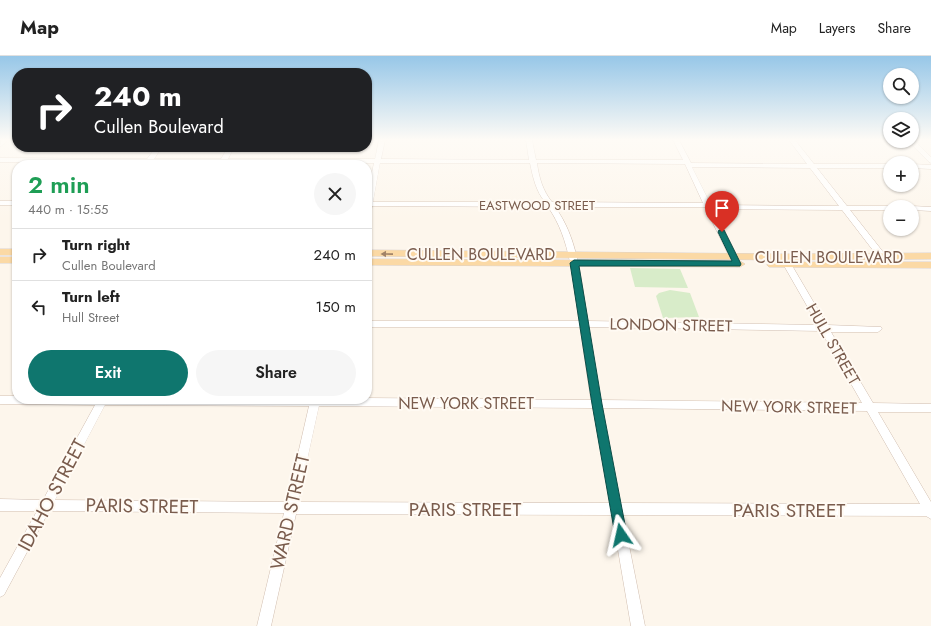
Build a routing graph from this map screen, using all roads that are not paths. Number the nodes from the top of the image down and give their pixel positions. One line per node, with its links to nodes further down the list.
1 (811, 166): 11 (street)
2 (376, 167): 5 (street)
3 (534, 167): 9 (street)
4 (689, 167): 10 (street)
5 (372, 186)
6 (0, 203): 7 (street)
7 (12, 203)
8 (372, 204): 9 (street, EASTWOOD STREET)
9 (551, 205): 10 (street, EASTWOOD STREET); 19 (street)
10 (708, 206): 11 (street, EASTWOOD STREET); 23 (street)
11 (844, 208): 12 (street, EASTWOOD STREET); 24 (street)
12 (883, 208)
13 (919, 208): 14 (street)
14 (931, 209)
15 (0, 252): 16 (main road)
16 (12, 252)
17 (372, 254): 18 (main road, CULLEN BOULEVARD, one-way to 17)
18 (458, 258): 19 (main road, CULLEN BOULEVARD); 26 (main road, CULLEN BOULEVARD)
19 (573, 258): 23 (main road, CULLEN BOULEVARD); 28 (street)
20 (931, 259): 24 (main road, CULLEN BOULEVARD)
21 (0, 260): 22 (main road)
22 (12, 260)
23 (736, 260): 25 (main road, CULLEN BOULEVARD)
24 (885, 260): 25 (main road, CULLEN BOULEVARD)
25 (785, 261): 29 (street, HULL STREET)
26 (372, 262)
27 (372, 324): 28 (street, LONDON STREET)
28 (583, 324): 29 (street, LONDON STREET); 36 (street)
29 (823, 327): 30 (street, LONDON STREET); 37 (street, HULL STREET)
30 (878, 329)
31 (0, 400): 32 (street, NEW YORK STREET)
32 (12, 400)
33 (372, 402): 36 (street, NEW YORK STREET)
34 (100, 404): 40 (street, IDAHO STREET)
35 (315, 404): 41 (street, WARD STREET)
36 (597, 404): 37 (street, NEW YORK STREET); 42 (street)
37 (870, 408): 38 (street, NEW YORK STREET); 43 (street, HULL STREET)
38 (931, 408)
39 (0, 505): 40 (street, PARIS STREET)
40 (47, 505): 41 (street, PARIS STREET); 44 (street, IDAHO STREET)
41 (291, 508): 42 (street, PARIS STREET); 45 (street, WARD STREET)
42 (616, 509): 43 (street, PARIS STREET); 46 (street)
43 (930, 511)
44 (0, 592)
45 (264, 626)
46 (638, 626)

